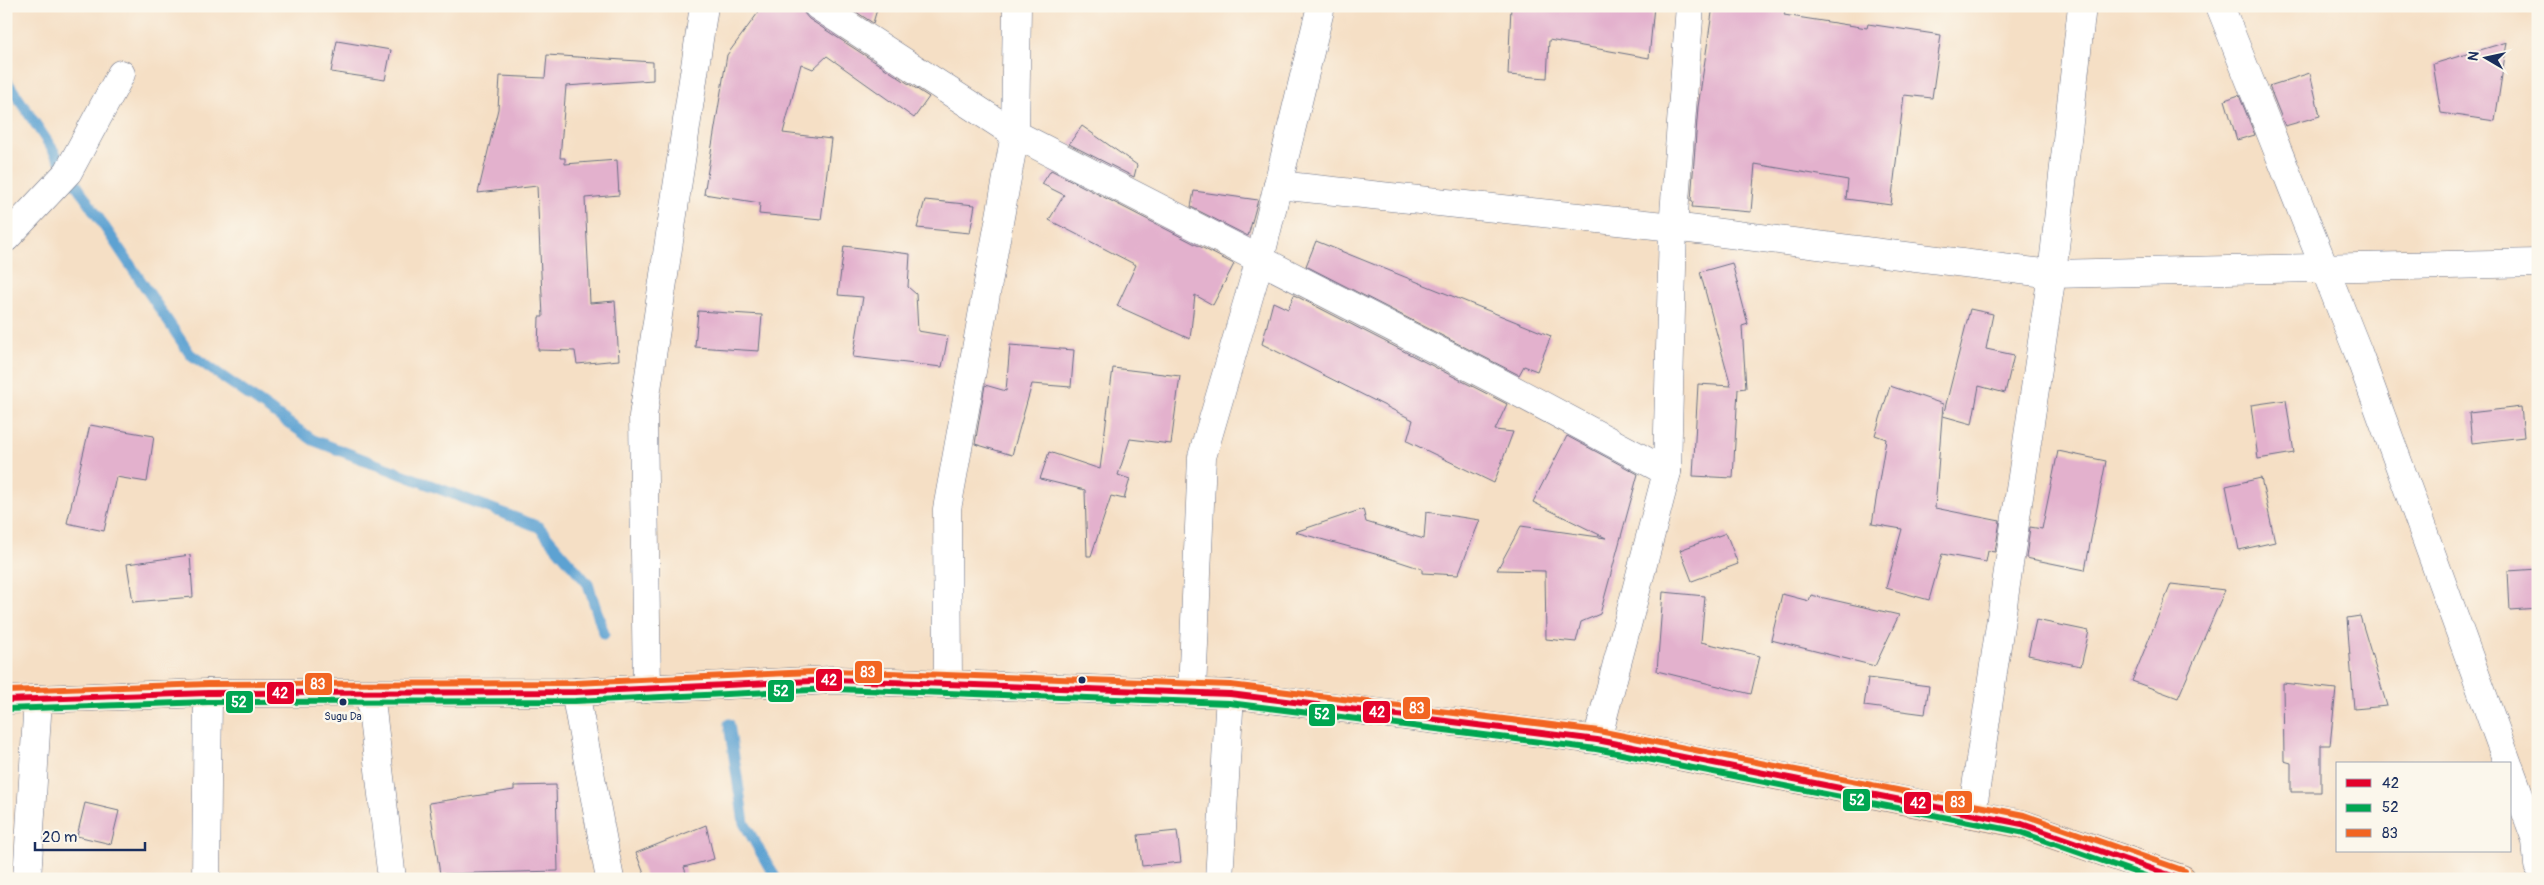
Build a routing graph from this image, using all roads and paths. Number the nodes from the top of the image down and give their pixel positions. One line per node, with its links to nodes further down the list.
1 (704, 6): 19 (street)
2 (818, 6): 9 (street)
3 (1017, 6): 9 (street)
4 (1320, 6): 10 (street)
5 (1690, 6): 11 (street)
6 (2082, 6): 16 (street)
7 (2220, 6): 15 (street)
8 (121, 74): 12 (street)
9 (1015, 134): 13 (street); 18 (street)
10 (1278, 185): 11 (street); 13 (street)
11 (1673, 227): 16 (street); 17 (street)
12 (6, 238)
13 (1260, 259): 17 (street); 22 (street)
14 (2538, 263): 15 (street)
15 (2324, 268): 16 (street); 28 (street)
16 (2052, 274): 30 (street)
17 (1667, 472): 27 (street)
18 (948, 684): 19 (highway); 22 (highway)
19 (647, 689): 21 (highway)
20 (370, 692): 21 (highway); 23 (highway); 34 (street)
21 (575, 692): 35 (street)
22 (1192, 692): 24 (highway)
23 (208, 693): 25 (highway); 33 (street)
24 (1230, 694): 27 (highway); 36 (street)
25 (38, 699): 26 (highway); 32 (street)
26 (6, 700)
27 (1597, 740): 30 (highway)
28 (2507, 762)
29 (2512, 774): 31 (street)
30 (1972, 814): 37 (highway)
31 (2538, 866)
32 (27, 879)
33 (206, 879)
34 (392, 879)
35 (610, 879)
36 (1220, 879)
37 (2182, 879)

